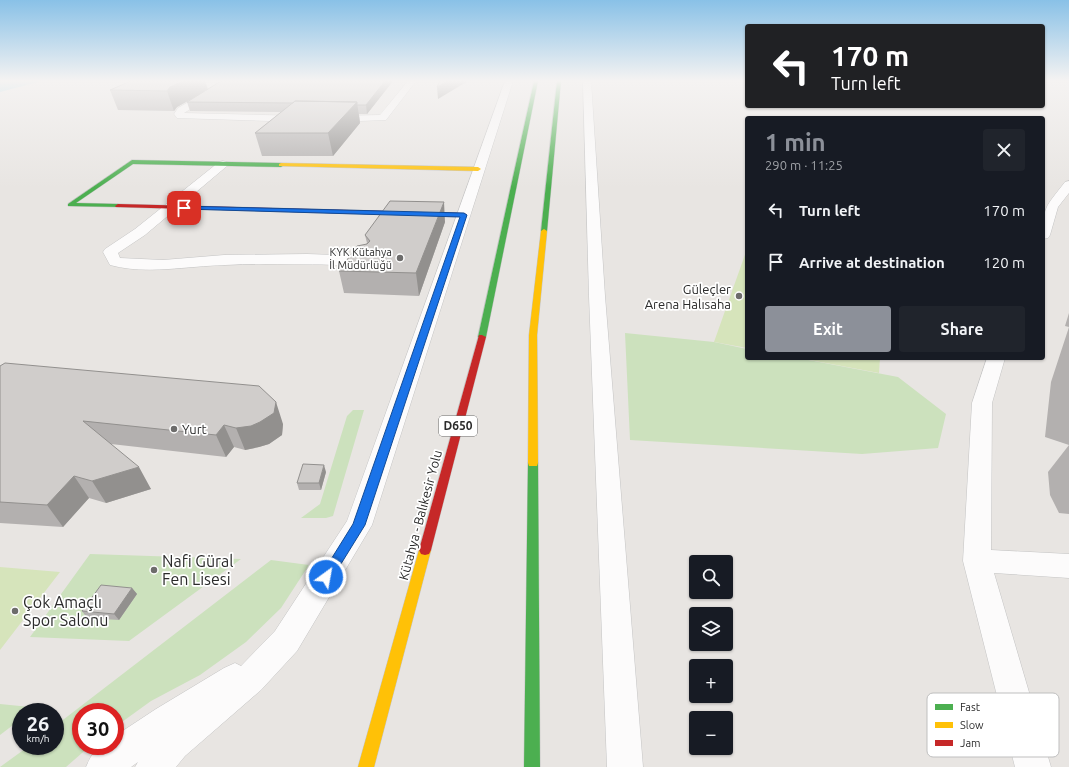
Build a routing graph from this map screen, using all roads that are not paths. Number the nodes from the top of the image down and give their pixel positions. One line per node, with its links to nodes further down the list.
1 (215, 117): 7 (street)
2 (384, 117): 8 (street)
3 (496, 117): 10 (street)
4 (528, 117): 24 (main road, Kütahya - Balıkesir Yolu / D650)
5 (555, 117): 25 (main road)
6 (589, 117): 26 (street)
7 (311, 119)
8 (327, 119)
9 (223, 164): 10 (main road); 12 (street); 12 (main road)
10 (478, 169): 13 (street)
11 (1067, 191): 14 (street)
12 (168, 207): 13 (main road); 15 (street)
13 (464, 215): 19 (street)
14 (1045, 229)
15 (365, 261)
16 (995, 360): 17 (street)
17 (977, 561): 18 (street); 20 (street)
18 (1069, 566)
19 (286, 641): 22 (street); 23 (street)
20 (1013, 693)
21 (1030, 757): 27 (street)
22 (104, 767)
23 (153, 767)
24 (366, 767)
25 (532, 767)
26 (625, 767)
27 (1033, 767)

